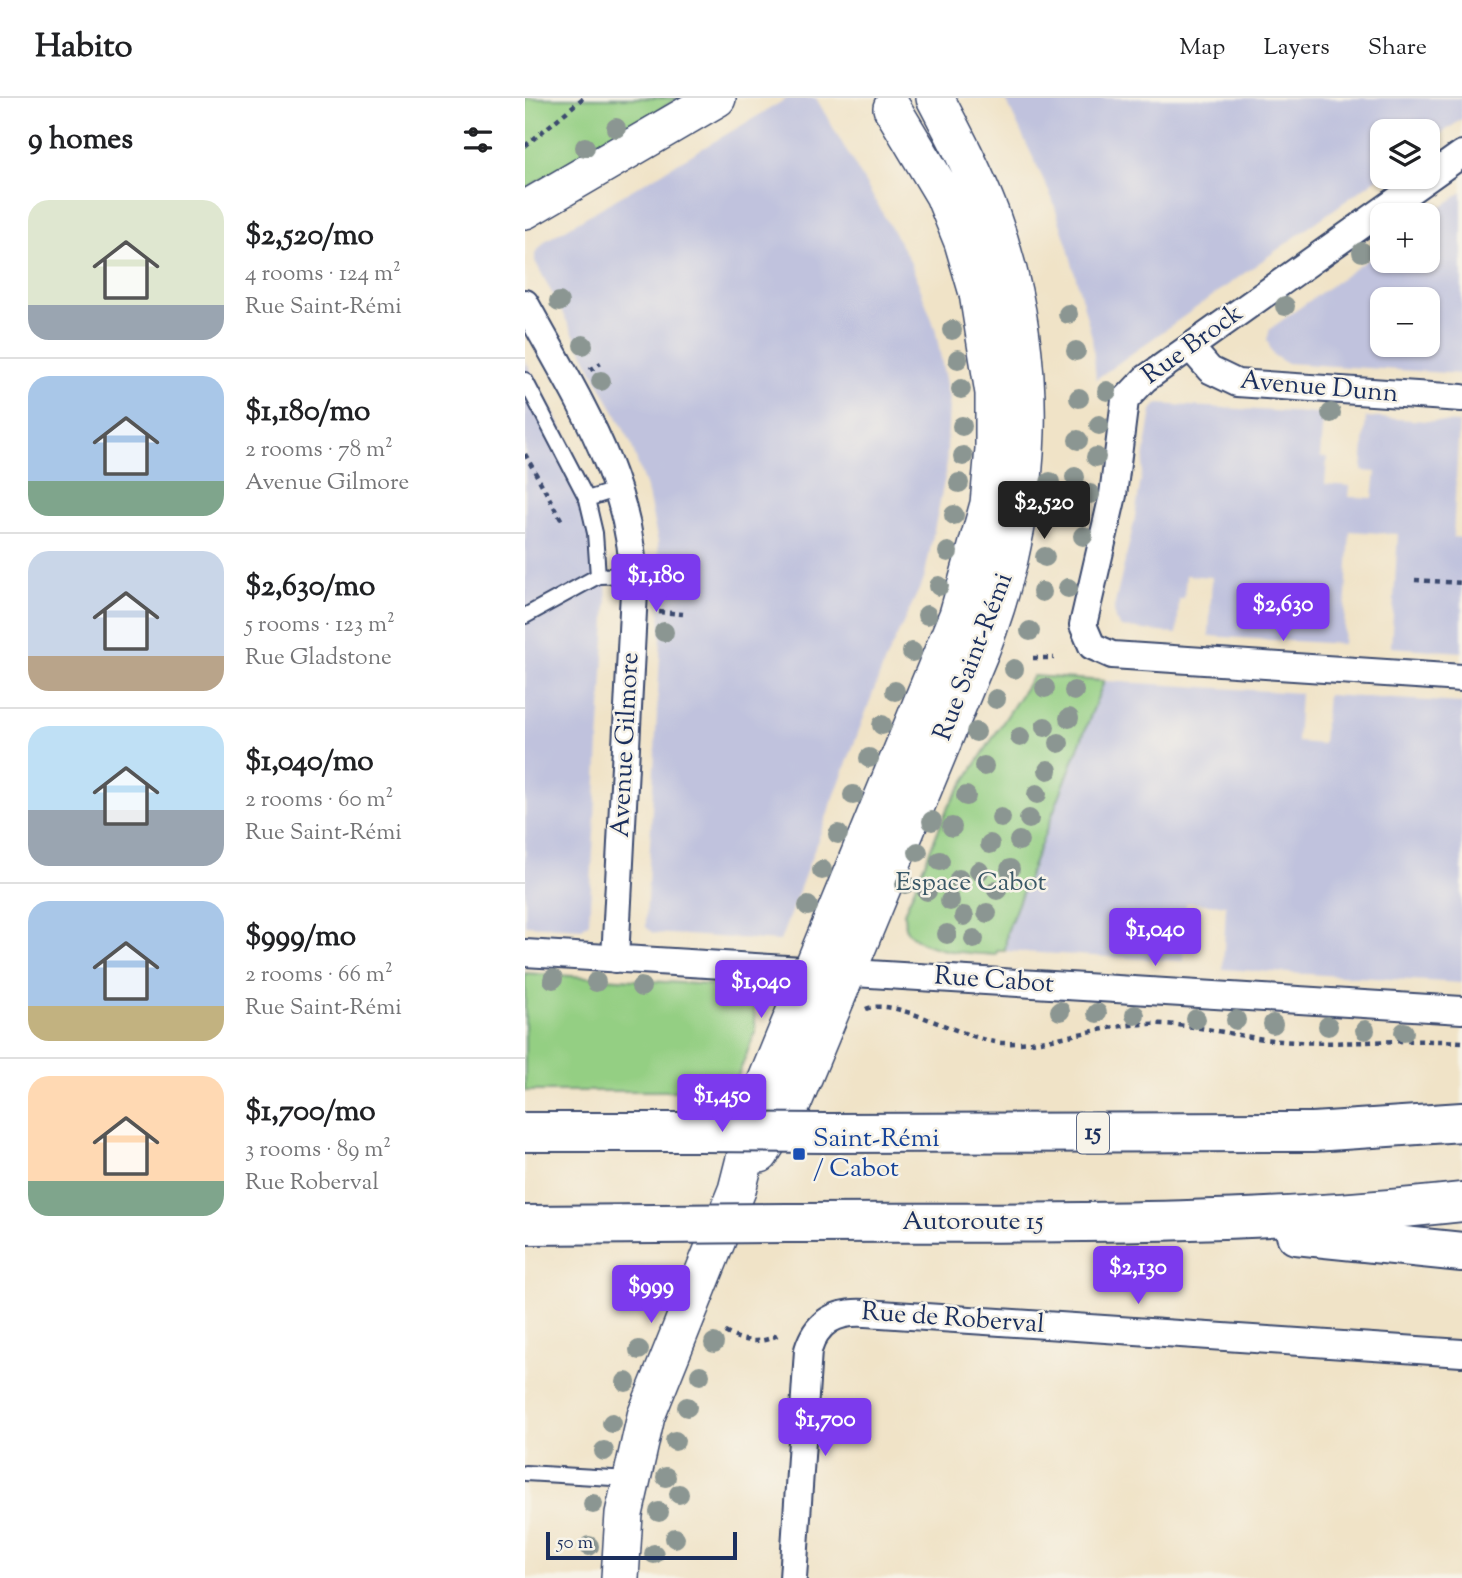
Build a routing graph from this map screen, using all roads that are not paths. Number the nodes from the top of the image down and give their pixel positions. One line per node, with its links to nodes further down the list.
1 (717, 98): 5 (main road)
2 (935, 98): 18 (main road, Rue Saint-Rémi)
3 (892, 107): 18 (main road, Rue Saint-Rémi)
4 (1462, 154): 7 (street, Rue Brock)
5 (525, 210)
6 (528, 316): 10 (street, Avenue Gilmore)
7 (1189, 347): 9 (street, Avenue Dunn); 15 (street, Rue Brock)
8 (525, 380): 11 (lane)
9 (1462, 398)
10 (619, 489): 11 (lane); 12 (street, Avenue Gilmore)
11 (587, 499): 13 (lane)
12 (633, 575): 13 (lane); 17 (street, Avenue Gilmore)
13 (598, 576): 14 (lane)
14 (525, 616)
15 (1462, 678)
16 (525, 953): 17 (street, Rue Cabot)
17 (615, 958): 18 (street, Rue Cabot)
18 (829, 972): 19 (street, Rue Cabot); 30 (main road, Rue Saint-Rémi)
19 (1462, 1010)
20 (1462, 1106): 22 (highway)
21 (1462, 1122): 22 (highway, 15)
22 (1361, 1130): 23 (highway, 15, bridge)
23 (525, 1132)
24 (1462, 1202): 25 (highway, Autoroute 15)
25 (1154, 1221): 26 (highway, Autoroute 15, bridge); 27 (highway)
26 (525, 1225)
27 (1462, 1252)
28 (1462, 1353): 32 (street, Rue de Roberval)
29 (525, 1473): 30 (lane)
30 (630, 1479): 31 (main road, Rue Saint-Rémi)
31 (620, 1578)
32 (793, 1578)

